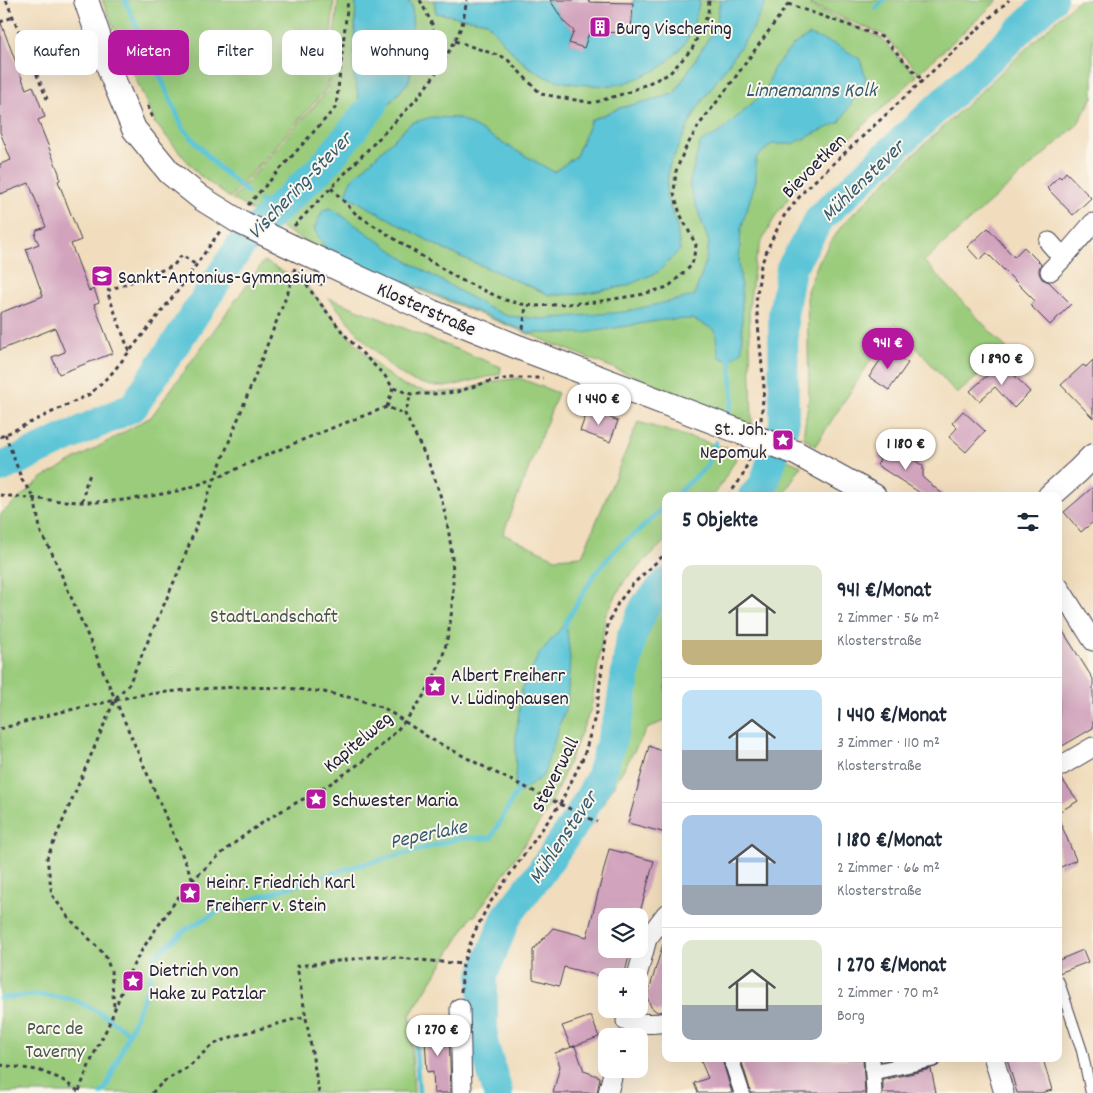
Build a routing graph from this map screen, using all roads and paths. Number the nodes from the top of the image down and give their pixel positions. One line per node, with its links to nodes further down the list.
1 (6, 0): 9 (path)
2 (86, 0): 20 (street, Klosterstraße)
3 (348, 0): 20 (path)
4 (420, 0): 11 (path)
5 (467, 0): 12 (path)
6 (709, 0): 12 (path)
7 (1009, 0): 15 (path, Bievoetken)
8 (789, 2): 15 (path); 26 (path)
9 (13, 17): 10 (path); 16 (path)
10 (0, 22)
11 (433, 30)
12 (455, 41): 13 (path)
13 (447, 55)
14 (435, 75): 19 (path)
15 (923, 81): 36 (path, Bievoetken)
16 (47, 99)
17 (147, 104): 18 (path)
18 (154, 121)
19 (331, 188): 22 (path); 26 (path)
20 (233, 217): 22 (street, Klosterstraße); 24 (path)
21 (1093, 223): 23 (street)
22 (291, 239): 36 (street, Klosterstraße); 39 (path)
23 (1049, 242)
24 (196, 265): 28 (path); 28 (path)
25 (302, 276): 30 (path)
26 (526, 305): 27 (path)
27 (522, 336)
28 (129, 352): 34 (path)
29 (547, 378): 31 (path)
30 (393, 388): 31 (path); 32 (path)
31 (411, 394): 33 (path)
32 (387, 407): 33 (path); 39 (path)
33 (405, 414): 50 (path, Kapitelweg)
34 (5, 434): 35 (path); 44 (path)
35 (0, 436)
36 (761, 439): 40 (path); 41 (street, Klosterstraße)
37 (1093, 456): 42 (street)
38 (91, 472): 45 (path)
39 (214, 480): 45 (path); 49 (path)
40 (731, 492)
41 (867, 492)
42 (1055, 492)
43 (0, 495): 44 (path)
44 (34, 498): 45 (path); 49 (path)
45 (82, 502)
46 (662, 557): 54 (path, Steverwall)
47 (1062, 592): 48 (street)
48 (1093, 641)
49 (115, 700): 50 (path); 51 (path); 56 (path); 61 (path)
50 (405, 721): 54 (path); 56 (path, Kapitelweg)
51 (0, 729)
52 (1093, 747): 53 (street)
53 (1062, 765)
54 (560, 804): 55 (path); 58 (path, Steverwall)
55 (597, 822)
56 (193, 880): 61 (path, Kapitelweg)
57 (662, 919): 59 (street)
58 (464, 964): 62 (path, Steverwall); 63 (path)
59 (639, 968)
60 (1062, 991): 80 (lane)
61 (114, 1008): 72 (path, Kapitelweg)
62 (460, 1008): 75 (street)
63 (306, 1016): 73 (path); 74 (path)
64 (625, 1022): 65 (street)
65 (662, 1023)
66 (732, 1062): 77 (street)
67 (902, 1062): 70 (street)
68 (995, 1062): 79 (street)
69 (0, 1065): 72 (path)
70 (872, 1065): 78 (street)
71 (612, 1078): 76 (street)
72 (80, 1092)
73 (152, 1093)
74 (319, 1093)
75 (462, 1093)
76 (608, 1093)
77 (742, 1093)
78 (874, 1093)
79 (1004, 1093)
80 (1091, 1093)

